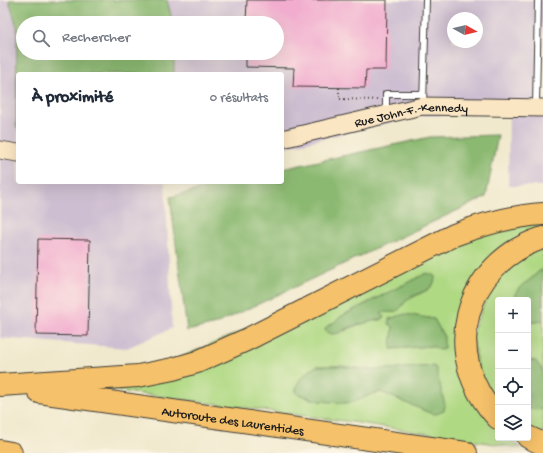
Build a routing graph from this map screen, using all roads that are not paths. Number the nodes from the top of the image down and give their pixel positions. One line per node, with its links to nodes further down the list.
1 (426, 0): 3 (lane)
2 (538, 0): 4 (lane)
3 (423, 100): 4 (street, Rue John-F.-Kennedy); 5 (street, Rue John-F.-Kennedy)
4 (539, 108)
5 (284, 139)
6 (0, 150): 7 (street)
7 (16, 152)
8 (543, 214): 10 (highway)
9 (543, 238): 11 (highway)
10 (0, 386): 16 (highway, Autoroute des Laurentides)
11 (495, 414)
12 (531, 438): 13 (highway)
13 (543, 444)
14 (0, 452): 15 (highway)
15 (11, 453)
16 (466, 453)

